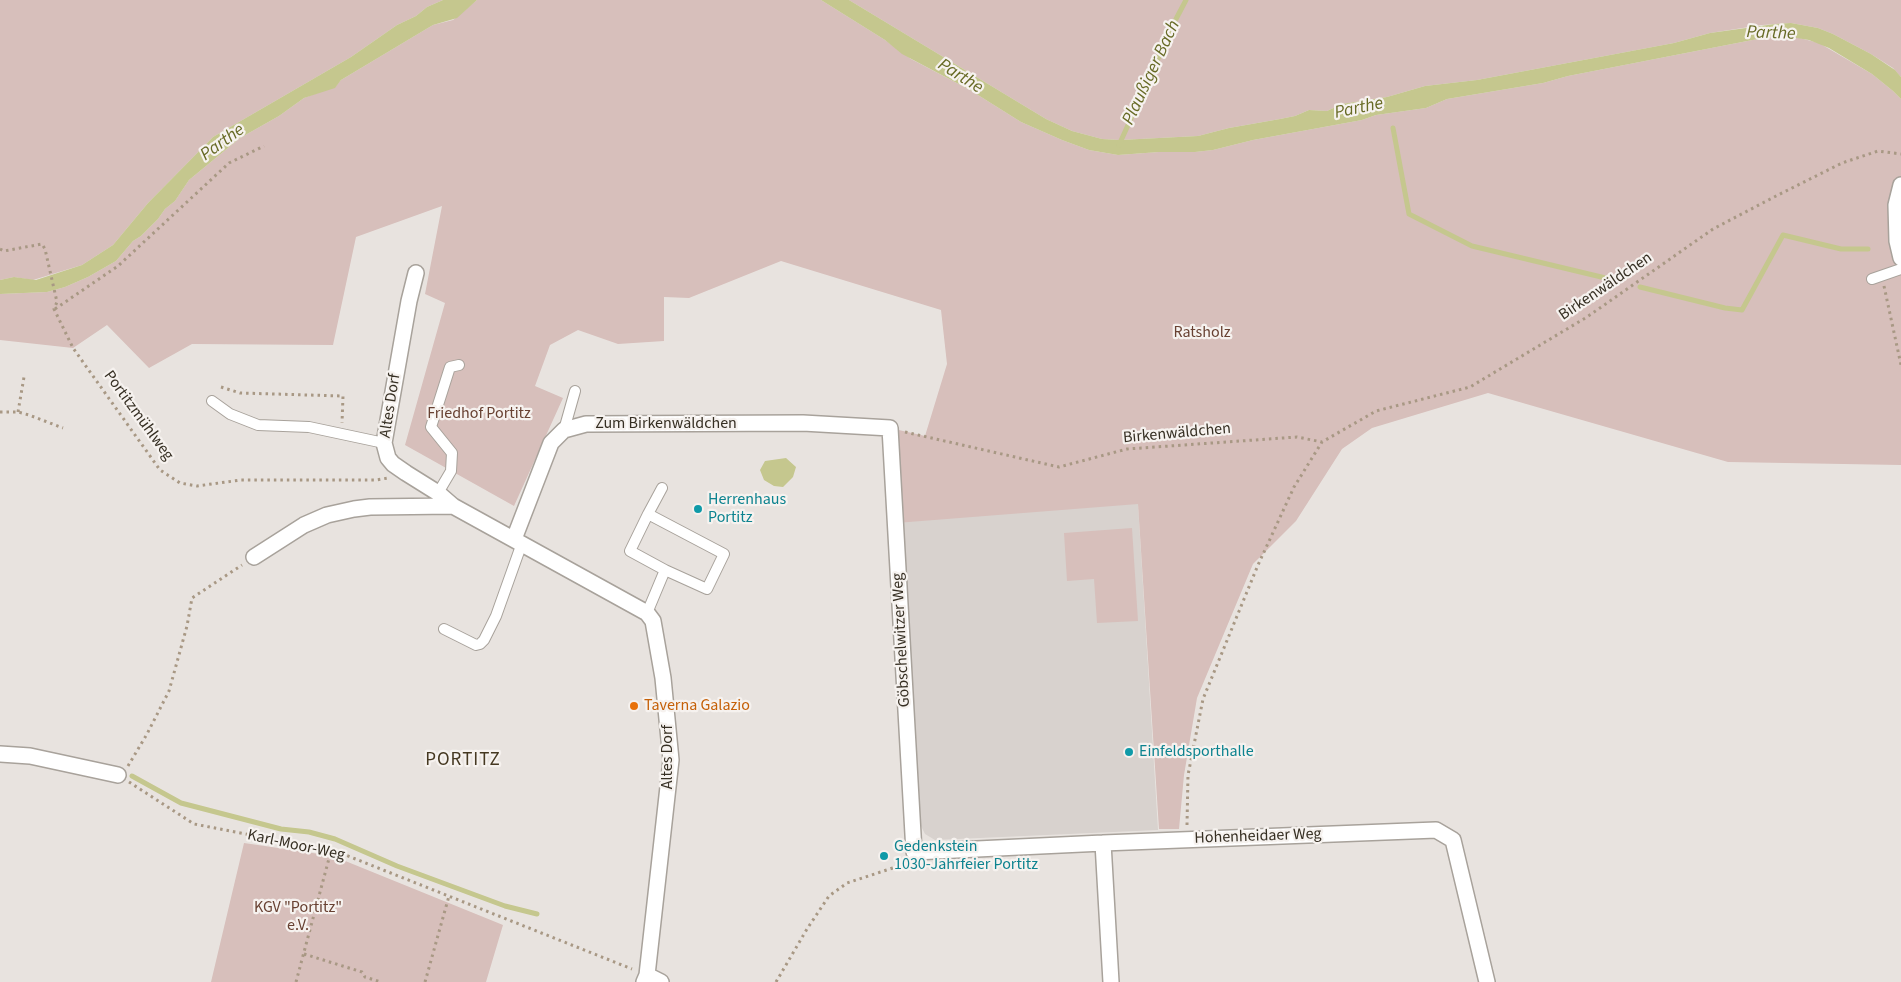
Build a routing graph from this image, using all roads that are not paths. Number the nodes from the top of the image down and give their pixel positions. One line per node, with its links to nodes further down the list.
1 (1901, 185): 2 (street)
2 (1901, 258)
3 (1901, 269): 5 (lane)
4 (416, 273): 11 (street, Altes Dorf)
5 (1872, 279)
6 (459, 365): 13 (lane)
7 (575, 391): 10 (lane)
8 (212, 401): 11 (lane)
9 (890, 428): 10 (street, Zum Birkenwäldchen); 24 (street, Göbschelwitzer Weg)
10 (564, 430): 16 (street)
11 (384, 443): 13 (street, Altes Dorf)
12 (662, 488): 15 (lane)
13 (438, 493): 14 (street, Altes Dorf)
14 (453, 506): 16 (street, Altes Dorf); 17 (street, Altes Dorf)
15 (648, 514): 18 (lane); 18 (lane)
16 (518, 541): 19 (street, Altes Dorf); 20 (lane)
17 (254, 557)
18 (665, 570): 19 (lane)
19 (647, 613): 25 (street, Altes Dorf)
20 (444, 629)
21 (0, 754): 22 (street)
22 (118, 774)
23 (1103, 842): 24 (street, Hohenheidaer Weg); 27 (street); 28 (street, Hohenheidaer Weg)
24 (914, 852)
25 (645, 979): 26 (street)
26 (661, 982)
27 (1111, 982)
28 (1487, 982)

